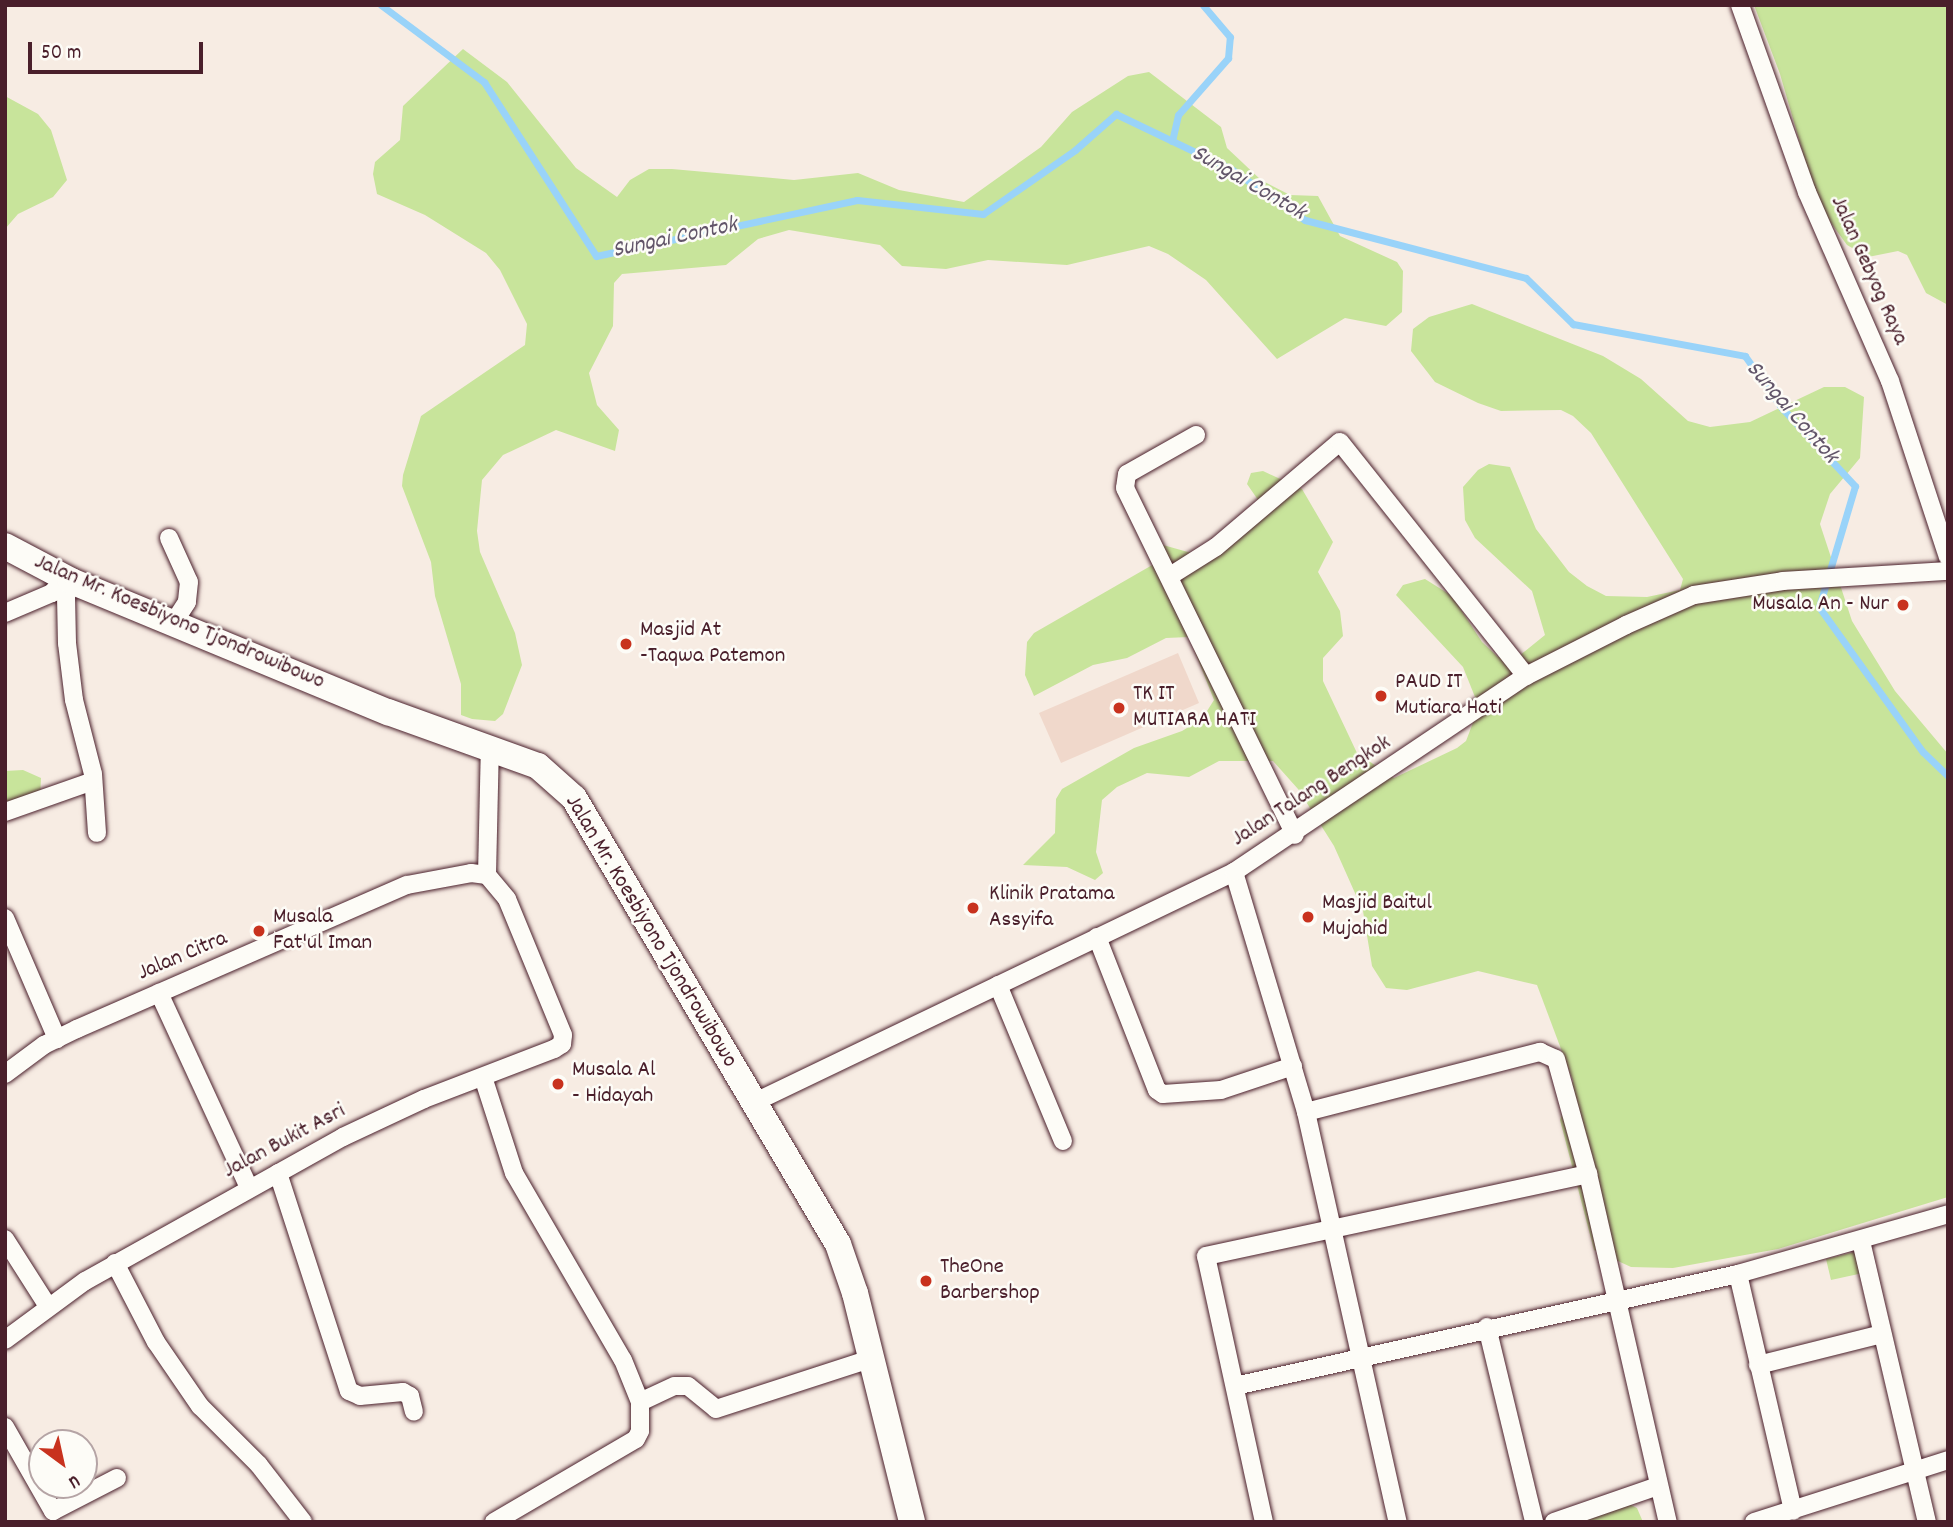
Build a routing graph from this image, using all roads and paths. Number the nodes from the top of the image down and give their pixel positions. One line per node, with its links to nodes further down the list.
1 (1740, 5): 5 (street, Jalan Gebyog Raya)
2 (1196, 435): 7 (street)
3 (169, 538): 10 (street)
4 (5, 546): 8 (main road, Jalan Mr. Koesbiyono Tjondrowibowo)
5 (1948, 557)
6 (1948, 572): 11 (street, Jalan Talang Bengkok)
7 (1170, 576): 11 (street); 16 (street)
8 (68, 579): 9 (street); 10 (main road, Jalan Mr. Koesbiyono Tjondrowibowo); 13 (street)
9 (5, 613)
10 (174, 622): 12 (main road, Jalan Mr. Koesbiyono Tjondrowibowo)
11 (1526, 676): 16 (street, Jalan Talang Bengkok)
12 (491, 746): 18 (street); 27 (main road, Jalan Mr. Koesbiyono Tjondrowibowo)
13 (93, 781): 14 (street); 15 (street)
14 (5, 812)
15 (97, 833)
16 (1295, 835): 17 (street, Jalan Talang Bengkok)
17 (1234, 872): 20 (street, Jalan Talang Bengkok); 24 (street)
18 (487, 876): 22 (street, Jalan Citra); 26 (street)
19 (5, 918): 23 (street)
20 (1097, 937): 21 (street, Jalan Talang Bengkok); 24 (street)
21 (998, 985): 27 (street, Jalan Talang Bengkok); 29 (street)
22 (159, 993): 23 (street, Jalan Citra); 32 (street)
23 (57, 1039): 25 (street, Jalan Citra)
24 (1293, 1066): 28 (street)
25 (5, 1074)
26 (483, 1077): 30 (street, Jalan Bukit Asri); 48 (street)
27 (753, 1103): 44 (main road, Jalan Mr. Koesbiyono Tjondrowibowo)
28 (1306, 1112): 31 (street); 34 (street)
29 (1063, 1141)
30 (278, 1173): 32 (street, Jalan Bukit Asri); 49 (street)
31 (1588, 1174): 34 (street); 39 (street)
32 (249, 1188): 37 (street, Jalan Bukit Asri)
33 (1948, 1214): 36 (street)
34 (1332, 1228): 45 (street); 47 (street)
35 (5, 1239): 40 (street)
36 (1861, 1241): 38 (street); 42 (street)
37 (115, 1263): 40 (street, Jalan Bukit Asri); 56 (street)
38 (1738, 1274): 39 (street); 46 (street)
39 (1618, 1298): 41 (street); 54 (street)
40 (47, 1305): 43 (street, Jalan Bukit Asri)
41 (1487, 1327): 45 (street); 61 (street)
42 (1882, 1334): 46 (street); 52 (street)
43 (5, 1340)
44 (870, 1359): 48 (street); 58 (main road, Jalan Mr. Koesbiyono Tjondrowibowo)
45 (1362, 1360): 47 (street); 60 (street)
46 (1758, 1365): 55 (street)
47 (1235, 1386): 59 (street)
48 (640, 1402): 57 (street)
49 (414, 1412)
50 (5, 1427): 53 (street)
51 (1948, 1460): 52 (street)
52 (1916, 1470): 55 (street); 65 (street)
53 (117, 1478)
54 (1658, 1486): 62 (street); 63 (street)
55 (1793, 1511): 64 (street)
56 (303, 1522)
57 (494, 1522)
58 (912, 1522)
59 (1264, 1522)
60 (1398, 1522)
61 (1534, 1522)
62 (1554, 1522)
63 (1668, 1522)
64 (1754, 1522)
65 (1927, 1522)

